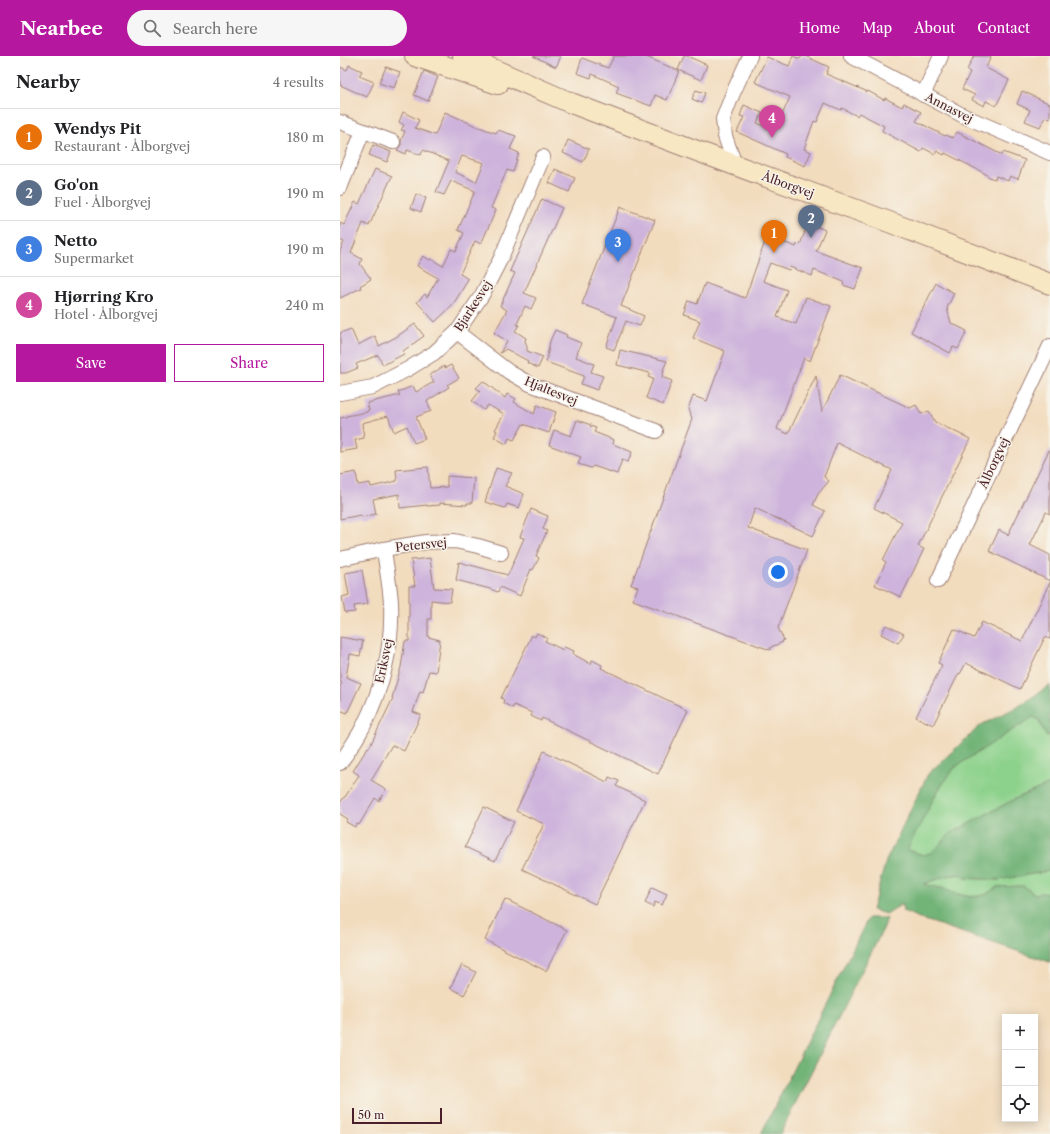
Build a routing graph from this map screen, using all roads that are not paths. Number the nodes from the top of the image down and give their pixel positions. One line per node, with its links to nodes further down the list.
1 (415, 56): 7 (main road, Ålborgvej)
2 (463, 56): 7 (main road, Ålborgvej)
3 (750, 56): 13 (street)
4 (851, 56): 6 (street, Annasvej)
5 (941, 56): 6 (street)
6 (923, 95): 11 (street, Annasvej)
7 (571, 103): 13 (main road, Ålborgvej)
8 (340, 122): 9 (street)
9 (363, 131): 10 (street); 14 (street)
10 (393, 142)
11 (1050, 153)
12 (543, 157): 16 (street, Bjarkesvej)
13 (734, 165): 15 (main road, Ålborgvej)
14 (340, 188)
15 (1050, 284)
16 (457, 332): 18 (street, Bjarkesvej); 19 (street, Hjaltesvej)
17 (1050, 346): 23 (street, Ålborgvej)
18 (340, 393)
19 (656, 431)
20 (384, 549): 21 (street, Petersvej); 22 (street, Petersvej); 24 (street, Eriksvej)
21 (501, 553)
22 (340, 559)
23 (938, 581)
24 (340, 764)

